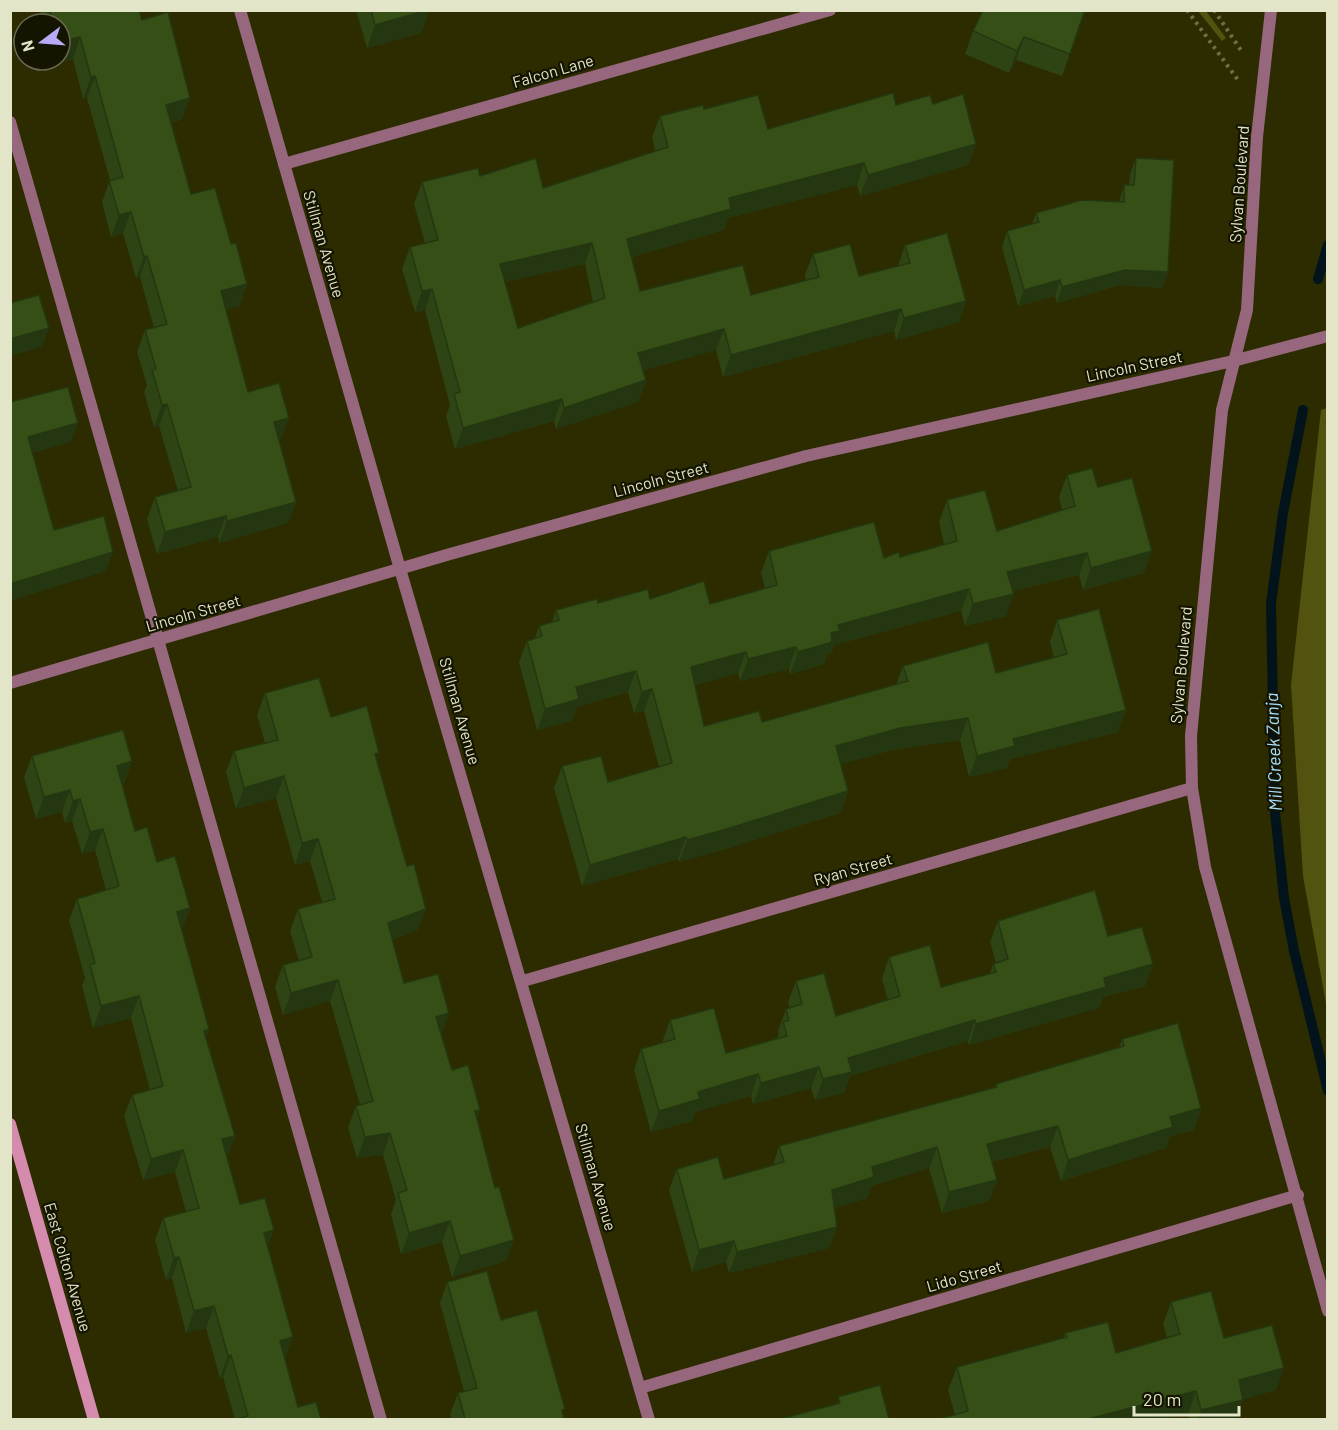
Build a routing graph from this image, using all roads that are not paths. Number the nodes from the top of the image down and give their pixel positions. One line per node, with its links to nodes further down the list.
1 (240, 10): 5 (street, Stillman Avenue)
2 (830, 10): 5 (street, Falcon Lane)
3 (1271, 10): 7 (street, Sylvan Boulevard)
4 (10, 122): 9 (street)
5 (284, 164): 8 (street, Stillman Avenue)
6 (1328, 336): 7 (street, Lincoln Street)
7 (1233, 361): 8 (street, Lincoln Street); 11 (street, Sylvan Boulevard)
8 (400, 569): 9 (street, Lincoln Street); 12 (street, Stillman Avenue)
9 (159, 640): 10 (street, Lincoln Street); 18 (street)
10 (10, 683)
11 (1192, 788): 12 (street, Ryan Street); 14 (street, Sylvan Boulevard)
12 (523, 981): 16 (street, Stillman Avenue)
13 (10, 1124): 17 (street, East Colton Avenue)
14 (1298, 1195): 15 (street, Sylvan Boulevard); 16 (street, Lido Street)
15 (1328, 1311)
16 (640, 1388): 19 (street, Stillman Avenue)
17 (94, 1419)
18 (381, 1419)
19 (649, 1419)

